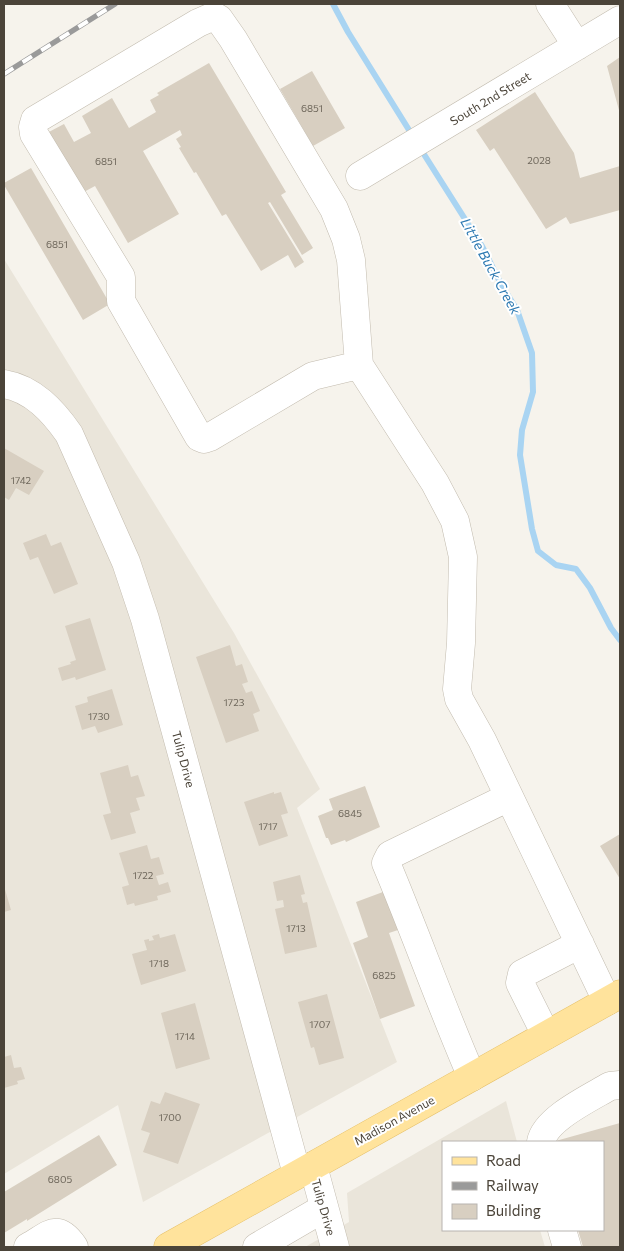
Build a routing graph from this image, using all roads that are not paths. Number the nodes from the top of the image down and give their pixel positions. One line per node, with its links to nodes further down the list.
1 (550, 4): 3 (street)
2 (620, 20): 3 (street, South 2nd Street)
3 (576, 46): 4 (street, South 2nd Street)
4 (360, 176)
5 (359, 365): 5 (street); 7 (street)
6 (4, 384): 14 (street, Tulip Drive)
7 (509, 797): 8 (street); 11 (street)
8 (580, 944): 9 (street); 10 (street)
9 (614, 997): 10 (main road, Madison Avenue)
10 (546, 1035): 11 (main road, Madison Avenue)
11 (472, 1077): 14 (main road, Madison Avenue)
12 (620, 1084): 13 (street)
13 (541, 1141)
14 (305, 1170): 15 (street, Tulip Drive); 19 (main road, Madison Avenue)
15 (324, 1208): 20 (street); 21 (street, Tulip Drive)
16 (562, 1231): 22 (street)
17 (28, 1247): 18 (street)
18 (74, 1247)
19 (168, 1247)
20 (257, 1247)
21 (335, 1247)
22 (567, 1247)

